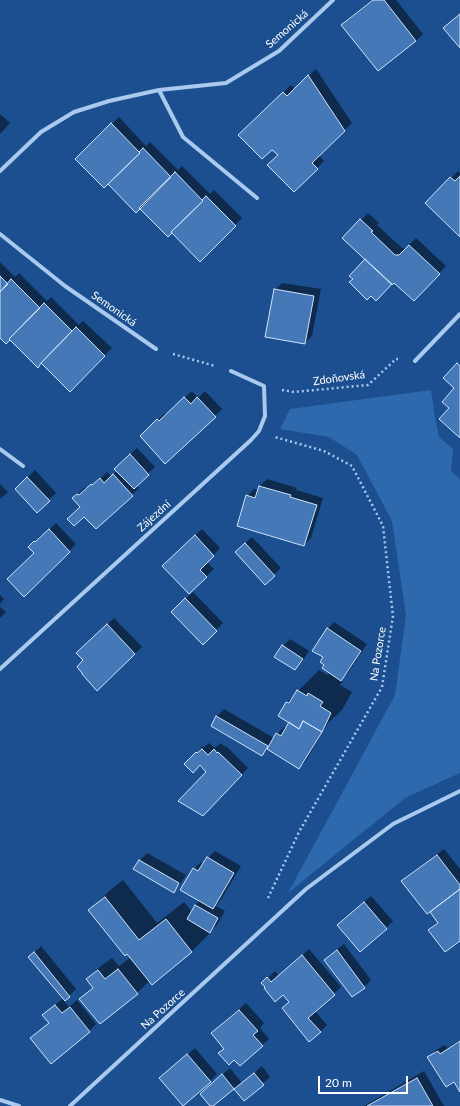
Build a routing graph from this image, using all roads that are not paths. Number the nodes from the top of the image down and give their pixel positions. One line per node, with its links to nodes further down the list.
1 (333, 0): 2 (street, Semonická)
2 (159, 90): 3 (street, Semonická); 4 (street)
3 (0, 171)
4 (257, 198)
5 (0, 234): 7 (street, Semonická)
6 (460, 314): 8 (street)
7 (156, 349)
8 (415, 360)
9 (231, 371): 12 (street, Zájezdní)
10 (0, 449): 11 (street)
11 (23, 466)
12 (0, 669)
13 (460, 791): 16 (street, Na Pozorce)
14 (0, 1100): 15 (street)
15 (19, 1106)
16 (70, 1106)

